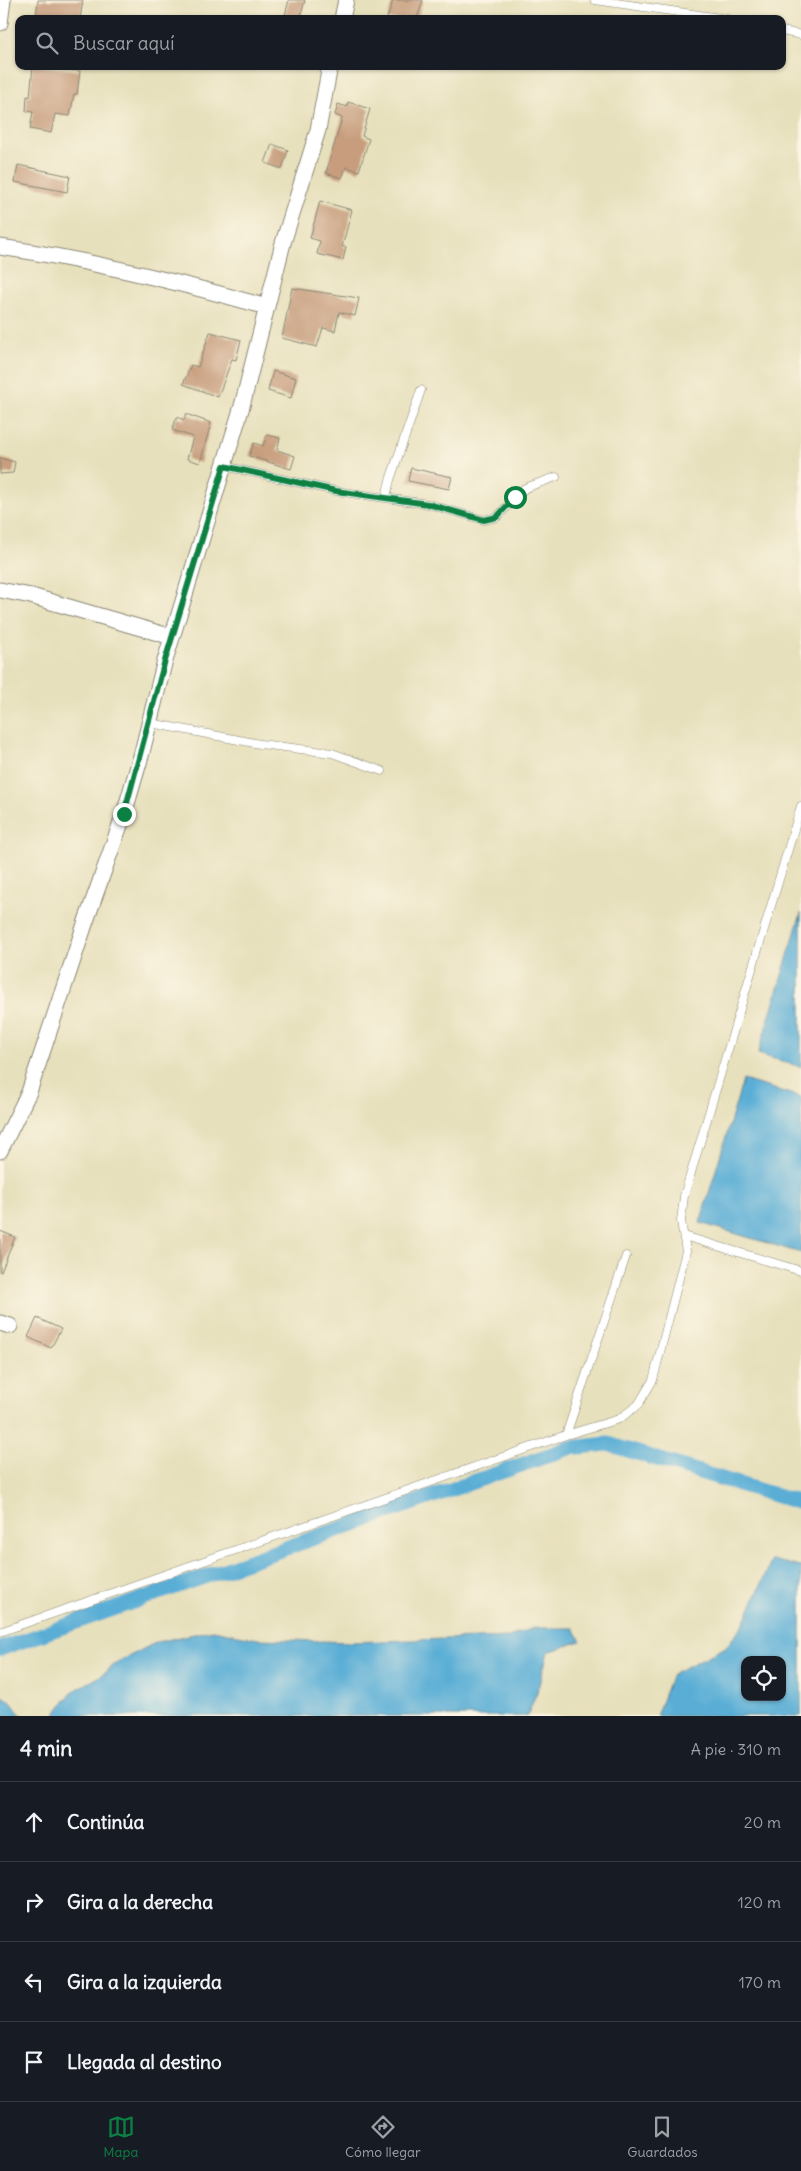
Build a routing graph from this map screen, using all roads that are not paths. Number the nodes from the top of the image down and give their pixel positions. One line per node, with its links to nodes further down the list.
1 (3, 0): 6 (street)
2 (346, 0): 4 (street)
3 (595, 0): 5 (lane)
4 (343, 15)
5 (700, 15)
6 (0, 23)
7 (786, 32): 8 (lane)
8 (801, 35)
9 (329, 70): 11 (street)
10 (0, 247): 11 (street)
11 (267, 307): 13 (street)
12 (421, 390): 15 (lane)
13 (224, 466): 15 (lane); 17 (street)
14 (556, 477): 15 (lane)
15 (386, 497)
16 (0, 590): 17 (street)
17 (172, 637): 18 (street)
18 (150, 723): 19 (lane); 21 (street)
19 (382, 771)
20 (801, 806): 22 (lane)
21 (0, 1151)
22 (684, 1236): 24 (lane); 25 (lane)
23 (626, 1256): 25 (lane)
24 (801, 1271)
25 (566, 1435): 26 (lane)
26 (0, 1632)

